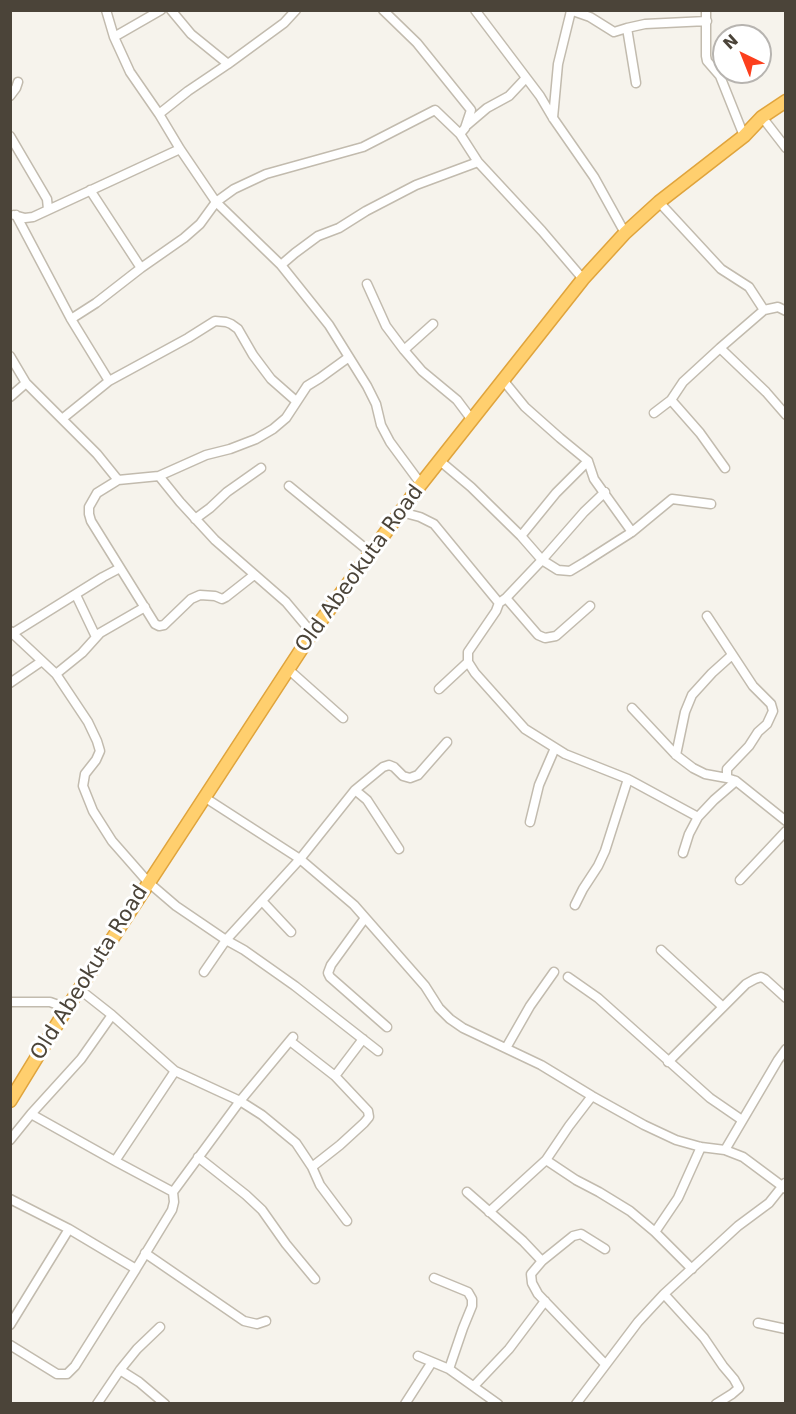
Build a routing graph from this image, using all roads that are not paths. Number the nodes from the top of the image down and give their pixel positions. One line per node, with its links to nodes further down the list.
1 (106, 10): 11 (street)
2 (161, 10): 11 (street)
3 (171, 10): 12 (street)
4 (296, 10): 12 (street)
5 (383, 10): 21 (street)
6 (475, 10): 13 (street)
7 (706, 10): 9 (street)
8 (570, 11): 10 (street); 20 (street)
9 (707, 21): 10 (street); 23 (street)
10 (627, 28): 15 (street)
11 (114, 37): 18 (street)
12 (228, 64): 18 (street)
13 (525, 79): 20 (street); 21 (street)
14 (18, 82): 16 (street)
15 (636, 83)
16 (10, 96)
17 (786, 101): 19 (highway, Old Abeokuta Road)
18 (159, 114): 25 (street)
19 (762, 117): 23 (highway, Old Abeokuta Road); 24 (street)
20 (552, 118): 32 (street)
21 (462, 131): 26 (street); 28 (street)
22 (10, 136): 30 (street)
23 (744, 136): 29 (highway, Old Abeokuta Road)
24 (786, 148)
25 (180, 149): 27 (street); 28 (street)
26 (478, 162): 33 (street); 35 (street)
27 (90, 190): 30 (street); 34 (street)
28 (216, 202): 33 (street); 34 (street)
29 (659, 202): 32 (highway, Old Abeokuta Road); 37 (street)
30 (52, 208): 31 (street)
31 (13, 215): 39 (street)
32 (625, 233): 35 (highway, Old Abeokuta Road)
33 (281, 265): 44 (street)
34 (141, 268): 39 (street)
35 (583, 279): 45 (highway, Old Abeokuta Road)
36 (367, 284): 42 (street)
37 (765, 310): 38 (street); 41 (street)
38 (786, 311)
39 (71, 319): 46 (street)
40 (433, 324): 42 (street)
41 (720, 348): 49 (street); 52 (street)
42 (404, 350): 54 (street)
43 (10, 356): 47 (street)
44 (349, 357): 50 (street); 61 (street)
45 (503, 380): 54 (highway, Old Abeokuta Road); 56 (street)
46 (109, 381): 50 (street); 53 (street)
47 (27, 383): 48 (street); 53 (street)
48 (10, 398)
49 (671, 400): 51 (street); 58 (street)
50 (296, 401): 59 (street)
51 (654, 413)
52 (786, 416)
53 (62, 418): 60 (street)
54 (472, 420): 55 (highway, Old Abeokuta Road)
55 (440, 461): 61 (highway, Old Abeokuta Road); 68 (street)
56 (588, 461): 63 (street); 68 (street)
57 (261, 468): 66 (street)
58 (725, 468)
59 (159, 476): 60 (street); 66 (street)
60 (118, 480): 71 (street)
61 (421, 484): 65 (highway, Old Abeokuta Road)
62 (289, 486): 69 (street)
63 (605, 492): 67 (street); 70 (street)
64 (711, 504): 67 (street)
65 (401, 512): 69 (highway, Old Abeokuta Road); 74 (street)
66 (195, 519): 72 (street)
67 (632, 532): 70 (street)
68 (520, 536): 70 (street)
69 (371, 553): 79 (highway, Old Abeokuta Road)
70 (542, 560): 74 (street)
71 (120, 568): 73 (street); 76 (street)
72 (254, 575): 76 (street); 79 (street)
73 (76, 595): 78 (street); 80 (street)
74 (503, 600): 75 (street); 83 (street)
75 (590, 606)
76 (146, 607): 80 (street)
77 (707, 616): 81 (street)
78 (11, 633): 82 (street)
79 (312, 633): 84 (highway, Old Abeokuta Road)
80 (96, 637): 85 (street)
81 (732, 655): 92 (street); 94 (street)
82 (42, 661): 85 (street); 86 (street)
83 (468, 662): 87 (street); 91 (street)
84 (288, 669): 89 (street); 96 (highway, Old Abeokuta Road)
85 (56, 674): 105 (street)
86 (10, 683)
87 (440, 688)
88 (632, 708): 92 (street)
89 (343, 718)
90 (447, 742): 95 (street)
91 (555, 748): 93 (street); 99 (street)
92 (676, 755): 94 (street)
93 (628, 778): 97 (street); 107 (street)
94 (731, 780): 97 (street); 98 (street)
95 (355, 790): 101 (street); 103 (street)
96 (204, 797): 103 (street); 105 (highway, Old Abeokuta Road)
97 (698, 817): 102 (street)
98 (786, 821)
99 (530, 822)
100 (786, 831): 104 (street)
101 (399, 849)
102 (684, 853)
103 (300, 859): 106 (street); 108 (street)
104 (740, 880)
105 (148, 882): 110 (street); 115 (highway, Old Abeokuta Road)
106 (262, 901): 109 (street); 110 (street)
107 (575, 905)
108 (365, 918): 121 (street); 123 (street)
109 (291, 932)
110 (226, 940): 112 (street); 122 (street)
111 (661, 950): 118 (street)
112 (204, 972)
113 (554, 972): 123 (street)
114 (568, 977): 126 (street)
115 (79, 989): 119 (highway, Old Abeokuta Road); 120 (street)
116 (786, 998): 118 (street)
117 (10, 1002): 119 (street)
118 (723, 1007): 126 (street)
119 (67, 1008): 130 (highway, Old Abeokuta Road)
120 (112, 1016): 127 (street); 132 (street)
121 (387, 1027)
122 (363, 1039): 125 (street); 128 (street)
123 (506, 1048): 129 (street)
124 (786, 1049): 133 (street)
125 (378, 1051)
126 (668, 1062): 133 (street)
127 (175, 1071): 131 (street); 139 (street)
128 (335, 1076): 131 (street); 140 (street)
129 (592, 1096): 135 (street); 138 (street)
130 (10, 1101)
131 (240, 1101): 137 (street); 140 (street)
132 (31, 1114): 134 (street); 139 (street)
133 (742, 1120): 136 (street)
134 (10, 1140)
135 (701, 1147): 136 (street); 148 (street)
136 (724, 1150): 141 (street)
137 (198, 1157): 142 (street); 155 (street)
138 (546, 1160): 145 (street); 148 (street)
139 (115, 1161): 142 (street)
140 (312, 1167): 146 (street)
141 (785, 1185): 153 (street)
142 (173, 1192): 150 (street)
143 (467, 1192): 145 (street)
144 (10, 1199): 147 (street)
145 (489, 1212): 151 (street)
146 (347, 1221)
147 (69, 1229): 152 (street); 160 (street)
148 (655, 1232): 153 (street)
149 (605, 1249): 151 (street)
150 (145, 1253): 152 (street); 158 (street)
151 (543, 1261): 157 (street)
152 (136, 1269): 163 (street)
153 (692, 1269): 156 (street)
154 (434, 1278): 168 (street)
155 (315, 1280)
156 (664, 1294): 166 (street); 170 (street)
157 (545, 1301): 166 (street); 169 (street)
158 (266, 1321)
159 (758, 1323): 162 (street)
160 (10, 1325)
161 (160, 1327): 167 (street)
162 (786, 1329)
163 (10, 1345)
164 (418, 1356): 165 (street)
165 (432, 1362): 168 (street); 173 (street)
166 (605, 1364): 175 (street)
167 (120, 1370): 171 (street); 172 (street)
168 (449, 1370): 169 (street)
169 (474, 1386): 174 (street)
170 (732, 1394): 176 (street); 177 (street)
171 (97, 1404)
172 (165, 1404)
173 (405, 1404)
174 (498, 1404)
175 (576, 1404)
176 (716, 1404)
177 (736, 1404)

